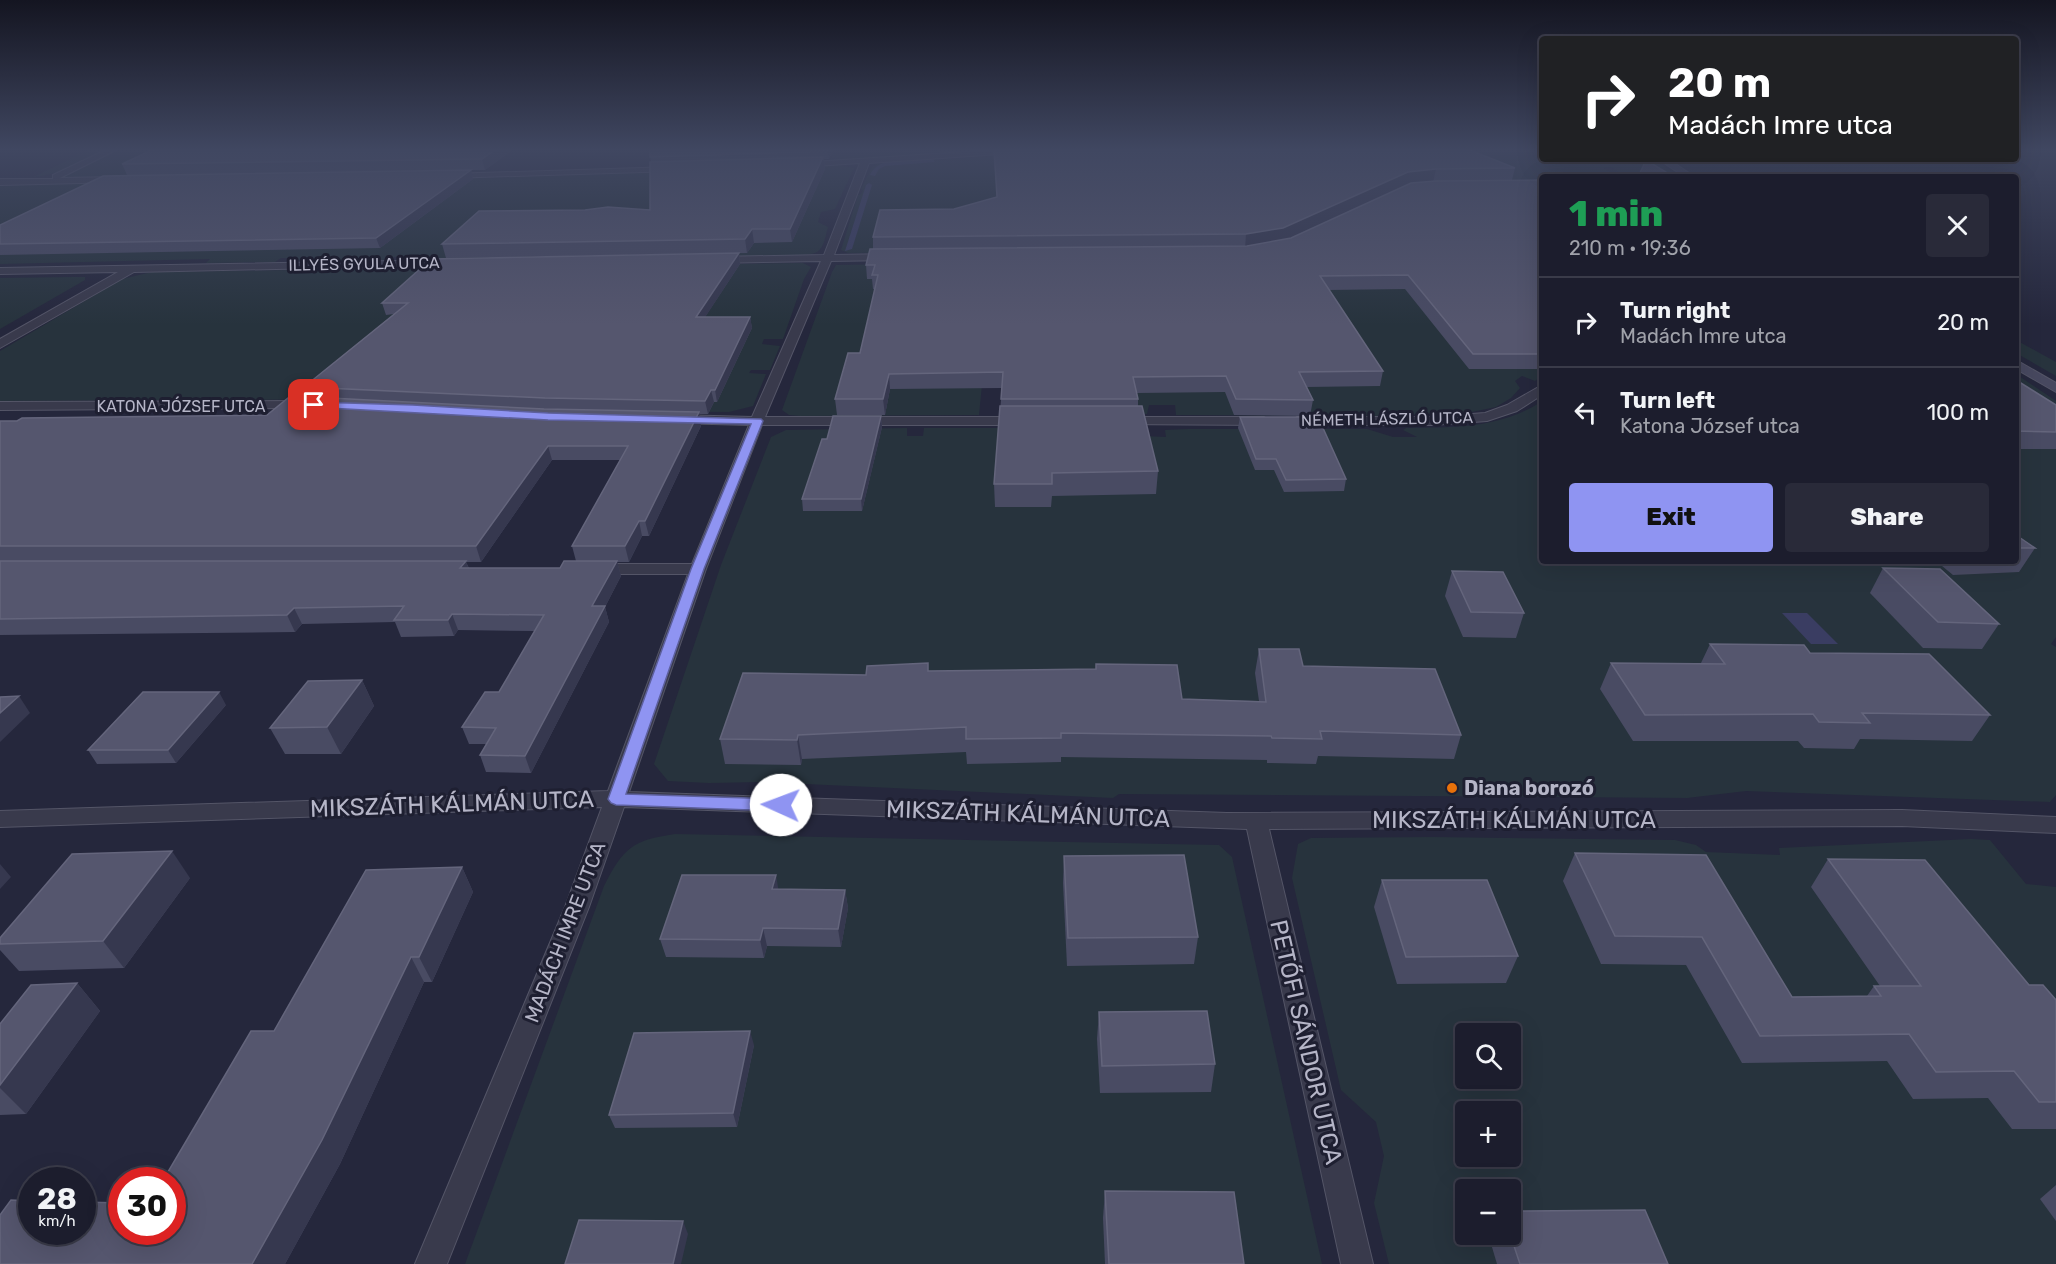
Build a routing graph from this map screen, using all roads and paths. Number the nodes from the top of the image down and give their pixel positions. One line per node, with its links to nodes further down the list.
1 (847, 207): 2 (street, MADÁCH IMRE UTCA)
2 (828, 257): 3 (street); 4 (street); 15 (street, MADÁCH IMRE UTCA)
3 (900, 257)
4 (705, 260)
5 (461, 263): 6 (street, ILLYÉS GYULA UTCA)
6 (134, 268): 7 (street, ILLYÉS GYULA UTCA); 8 (street)
7 (0, 271)
8 (0, 345)
9 (2019, 366): 10 (street)
10 (2056, 388)
11 (1539, 391): 17 (street, NÉMETH LÁSZLÓ UTCA)
12 (313, 405): 13 (street, KATONA JÓZSEF UTCA)
13 (0, 406)
14 (663, 418): 15 (street)
15 (758, 421): 16 (street); 19 (street, MADÁCH IMRE UTCA)
16 (1043, 421)
17 (1102, 421)
18 (579, 569): 19 (street)
19 (698, 569): 20 (street, MADÁCH IMRE UTCA)
20 (616, 799): 21 (street, MIKSZÁTH KÁLMÁN UTCA); 22 (street, MIKSZÁTH KÁLMÁN UTCA); 24 (street, MADÁCH IMRE UTCA)
21 (0, 819)
22 (1256, 821): 23 (street, MIKSZÁTH KÁLMÁN UTCA); 25 (street, PETŐFI SÁNDOR UTCA)
23 (2056, 825)
24 (431, 1264)
25 (1357, 1264)

